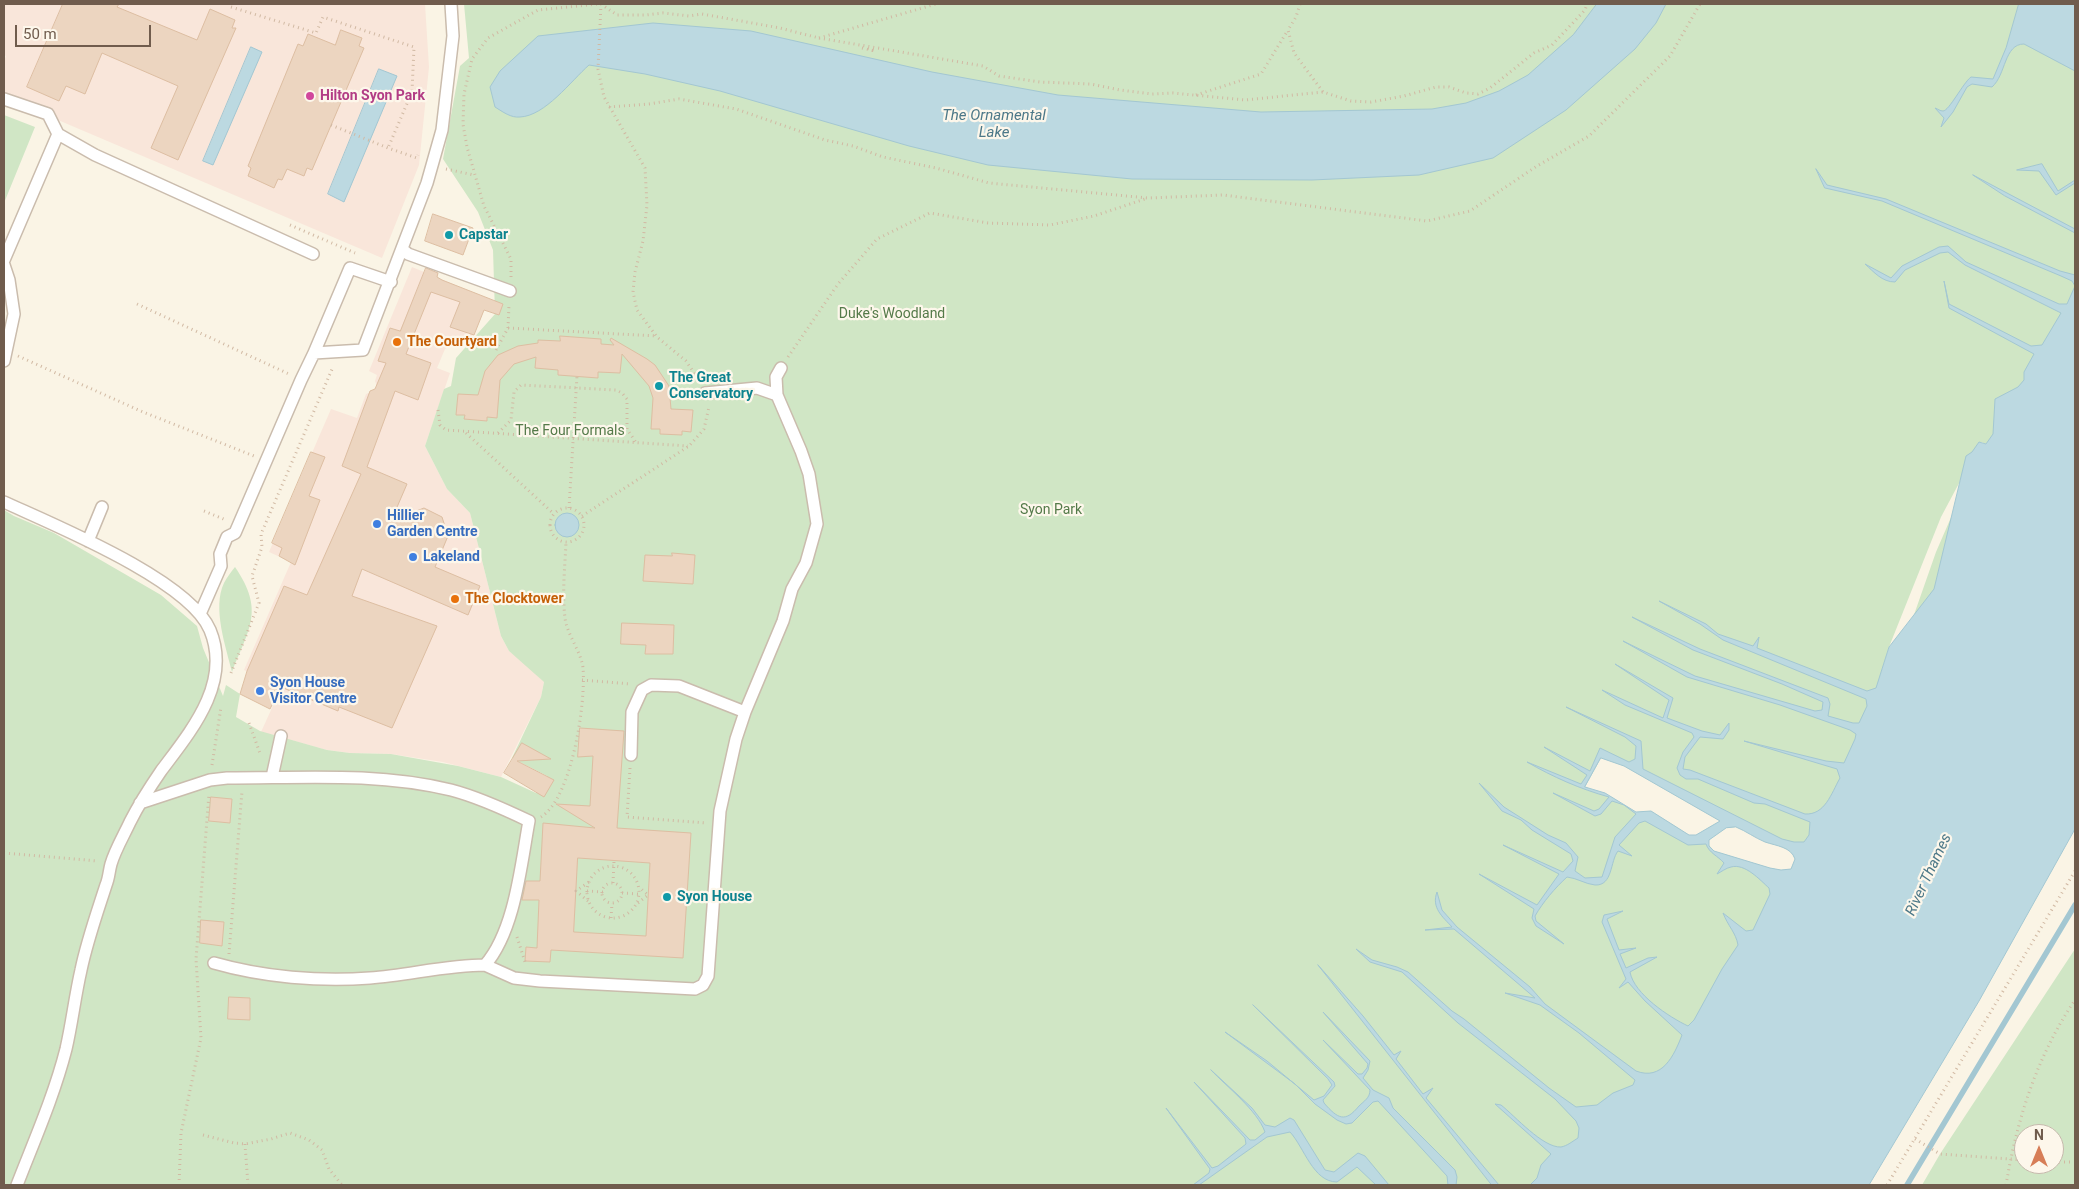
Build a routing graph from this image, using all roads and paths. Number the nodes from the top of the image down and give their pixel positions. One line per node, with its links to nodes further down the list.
1 (451, 4): 17 (lane)
2 (600, 4): 9 (path); 13 (path); 19 (path)
3 (936, 4): 9 (path)
4 (1300, 4): 8 (path)
5 (1587, 4): 10 (path)
6 (1700, 4): 20 (path)
7 (231, 7): 16 (path)
8 (1288, 30): 10 (path); 11 (path)
9 (819, 38): 9 (path); 11 (path)
10 (1323, 92): 11 (path)
11 (1193, 96)
12 (4, 98): 15 (lane)
13 (609, 107): 20 (path); 29 (path)
14 (331, 125): 16 (path)
15 (58, 134): 22 (lane); 23 (lane)
16 (388, 148): 17 (path)
17 (434, 157): 21 (lane)
18 (446, 169): 19 (path)
19 (474, 174): 26 (path)
20 (1148, 198): 34 (path)
21 (402, 249): 25 (lane); 26 (lane)
22 (314, 254)
23 (4, 260)
24 (4, 265): 32 (lane)
25 (391, 282): 31 (lane); 31 (lane)
26 (510, 291): 28 (path)
27 (138, 304): 36 (path)
28 (508, 328): 29 (path); 30 (path)
29 (657, 336): 38 (path)
30 (496, 350)
31 (314, 354): 36 (lane)
32 (5, 356): 46 (path)
33 (340, 363): 55 (path)
34 (780, 368): 39 (lane)
35 (577, 376): 37 (path)
36 (301, 380): 46 (lane)
37 (576, 388): 42 (path); 43 (path); 44 (path)
38 (705, 393): 39 (lane); 45 (path)
39 (776, 395): 63 (lane)
40 (438, 410): 41 (path)
41 (466, 432): 42 (path); 51 (path)
42 (498, 434): 43 (path)
43 (573, 439): 44 (path); 49 (path)
44 (637, 444): 45 (path)
45 (689, 446): 52 (path)
46 (266, 460): 58 (lane)
47 (4, 502): 56 (lane)
48 (102, 507): 56 (lane)
49 (569, 508): 51 (path); 52 (path)
50 (204, 511): 53 (path)
51 (554, 514): 57 (path)
52 (582, 516): 57 (path)
53 (230, 521)
54 (256, 532): 55 (path)
55 (261, 534): 59 (path)
56 (88, 541): 58 (lane)
57 (566, 542): 60 (path)
58 (200, 614): 69 (lane)
59 (229, 679)
60 (582, 680): 61 (path); 70 (path)
61 (651, 685): 63 (lane); 65 (lane)
62 (222, 704): 68 (path)
63 (745, 712): 89 (lane)
64 (281, 736): 66 (lane)
65 (631, 755): 71 (path)
66 (272, 777): 67 (lane); 70 (lane)
67 (243, 778): 68 (lane); 90 (path)
68 (210, 780): 69 (lane); 98 (path)
69 (140, 803): 74 (lane)
70 (529, 821): 89 (lane)
71 (713, 823)
72 (4, 853): 74 (path)
73 (614, 861): 75 (path)
74 (111, 862): 97 (lane)
75 (614, 866): 77 (path); 78 (path); 79 (path)
76 (2075, 871): 93 (path)
77 (589, 881): 80 (path); 84 (path)
78 (613, 883): 81 (path); 82 (path)
79 (639, 887): 83 (path); 86 (path)
80 (587, 891): 81 (path); 84 (path)
81 (603, 892): 85 (path)
82 (622, 893): 83 (path); 85 (path)
83 (639, 894): 86 (path)
84 (588, 902): 87 (path)
85 (612, 903): 87 (path)
86 (638, 903): 87 (path)
87 (611, 918)
88 (214, 963): 90 (lane)
89 (485, 964): 90 (lane)
90 (228, 967)
91 (2075, 1000): 95 (path)
92 (203, 1135): 94 (path)
93 (1915, 1139): 95 (path); 101 (path)
94 (245, 1144): 99 (path); 100 (path)
95 (2010, 1160): 96 (path); 102 (path)
96 (2014, 1160)
97 (17, 1185)
98 (178, 1185)
99 (248, 1185)
100 (342, 1185)
101 (1887, 1185)
102 (2006, 1185)

